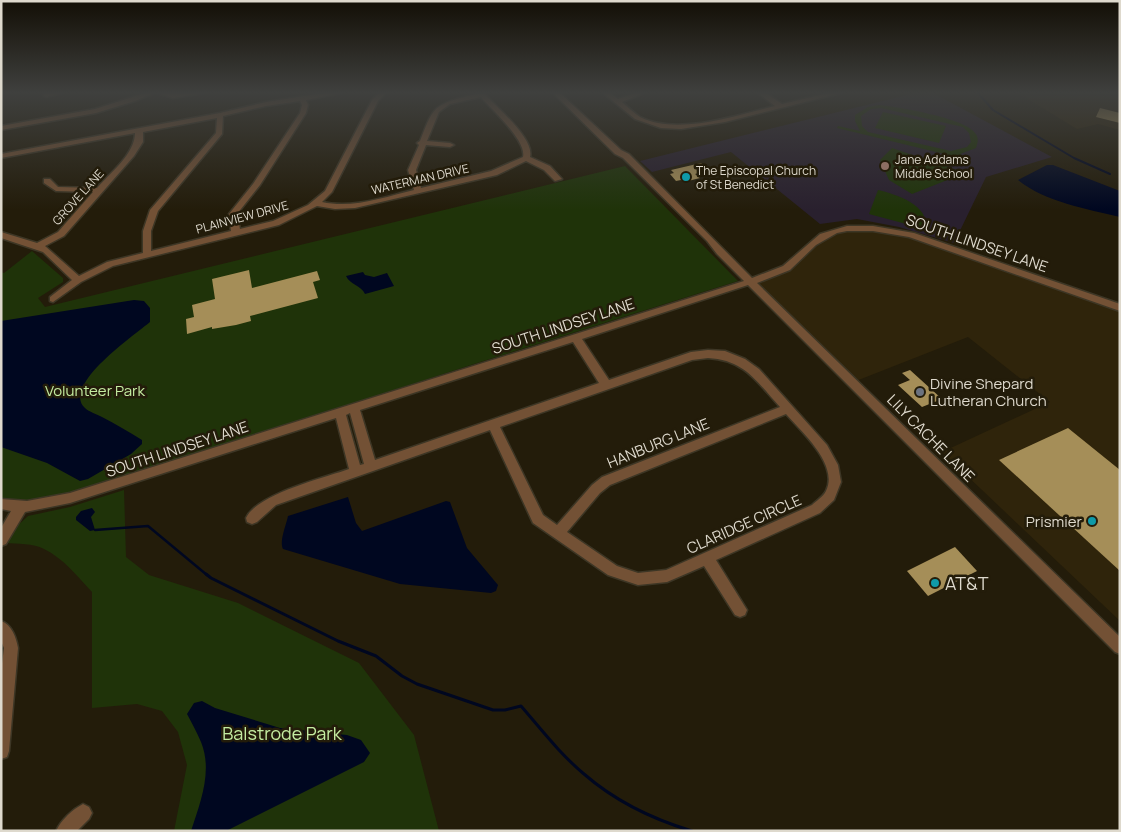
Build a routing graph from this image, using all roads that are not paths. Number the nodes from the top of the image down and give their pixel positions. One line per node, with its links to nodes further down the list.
1 (129, 132): 11 (street)
2 (139, 132): 15 (street, GROVE LANE)
3 (220, 132): 21 (street)
4 (290, 132): 18 (street)
5 (359, 132): 17 (street, PLAINVIEW DRIVE)
6 (426, 132): 9 (street)
7 (516, 132): 12 (street)
8 (597, 132): 23 (street, LILY CACHE LANE)
9 (421, 143): 10 (street); 16 (street)
10 (450, 145)
11 (1, 156)
12 (526, 158): 13 (street); 16 (street, WATERMAN DRIVE)
13 (558, 179)
14 (47, 181): 15 (street)
15 (98, 190): 20 (street, GROVE LANE)
16 (419, 190): 17 (street, WATERMAN DRIVE)
17 (317, 203): 18 (street, PLAINVIEW DRIVE)
18 (236, 233): 21 (street, PLAINVIEW DRIVE)
19 (1, 235): 20 (street)
20 (38, 246): 22 (street)
21 (147, 254): 22 (street, PLAINVIEW DRIVE)
22 (78, 280): 24 (street, PLAINVIEW DRIVE)
23 (750, 282): 25 (street, SOUTH LINDSEY LANE); 26 (street, SOUTH LINDSEY LANE); 42 (street, LILY CACHE LANE)
24 (53, 299)
25 (1120, 308)
26 (576, 338): 27 (street); 28 (street, SOUTH LINDSEY LANE)
27 (606, 384): 29 (street, CLARIDGE CIRCLE); 31 (street, CLARIDGE CIRCLE)
28 (354, 409): 30 (street, SOUTH LINDSEY LANE); 32 (street)
29 (788, 409): 37 (street, HANBURG LANE); 39 (street, CLARIDGE CIRCLE)
30 (340, 413): 33 (street); 35 (street, SOUTH LINDSEY LANE)
31 (493, 424): 32 (street, CLARIDGE CIRCLE); 37 (street, CLARIDGE CIRCLE)
32 (371, 466): 33 (street, CLARIDGE CIRCLE)
33 (356, 472): 36 (street, CLARIDGE CIRCLE)
34 (1, 504): 35 (street, SOUTH LINDSEY LANE)
35 (21, 507): 38 (street)
36 (252, 518)
37 (558, 533): 39 (street, CLARIDGE CIRCLE)
38 (1, 540)
39 (707, 558): 40 (street)
40 (740, 610)
41 (1, 628): 43 (street)
42 (1120, 647)
43 (1, 751)
44 (83, 813): 45 (street)
45 (65, 831)

